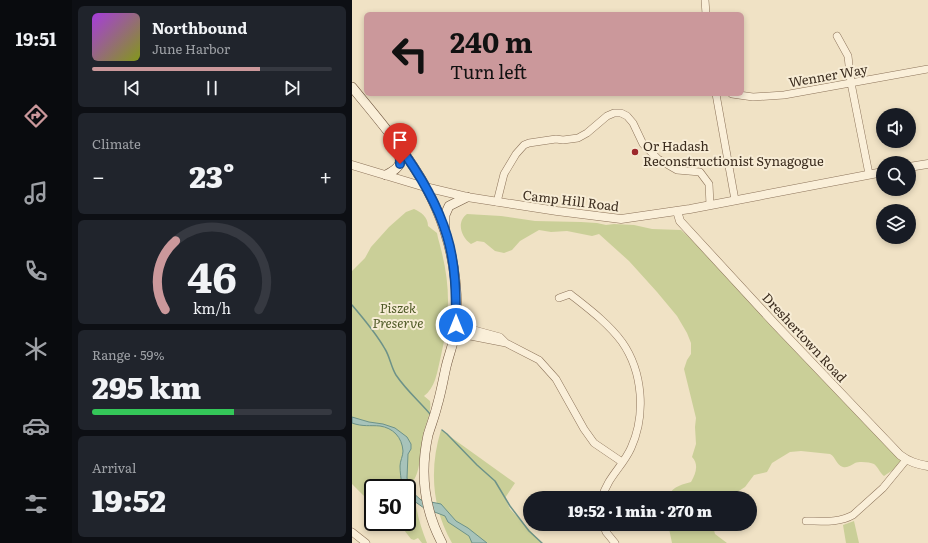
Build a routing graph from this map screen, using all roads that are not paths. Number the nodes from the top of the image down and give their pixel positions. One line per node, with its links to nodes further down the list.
1 (705, 0): 2 (street)
2 (706, 12)
3 (837, 36): 5 (street)
4 (928, 69): 5 (street, Wenner Way)
5 (851, 83): 8 (street, Wenner Way); 14 (street)
6 (352, 87): 9 (main road)
7 (716, 96): 18 (street)
8 (742, 96)
9 (396, 142): 15 (main road); 16 (main road)
10 (928, 164): 12 (street)
11 (352, 165): 15 (street, Camp Hill Road)
12 (916, 166)
13 (876, 173): 14 (street, Camp Hill Road)
14 (869, 174): 18 (street, Camp Hill Road)
15 (386, 175): 16 (street, Camp Hill Road)
16 (425, 187): 17 (street, Camp Hill Road); 24 (main road)
17 (467, 197): 19 (street, Camp Hill Road); 24 (main road)
18 (735, 200): 20 (street, Camp Hill Road)
19 (497, 202): 20 (street); 22 (street, Camp Hill Road)
20 (710, 205): 21 (street, Camp Hill Road)
21 (677, 211): 22 (street, Camp Hill Road); 23 (street, Dreshertown Road)
22 (662, 213): 23 (street)
23 (680, 221): 27 (street, Dreshertown Road)
24 (445, 229): 26 (main road)
25 (559, 298): 28 (street)
26 (455, 329): 28 (street); 35 (main road)
27 (906, 460): 29 (street, Dreshertown Road); 31 (street)
28 (622, 462): 30 (street)
29 (928, 466)
30 (604, 491)
31 (806, 520)
32 (606, 531): 36 (street)
33 (352, 532): 34 (street)
34 (366, 543)
35 (442, 543)
36 (615, 543)

